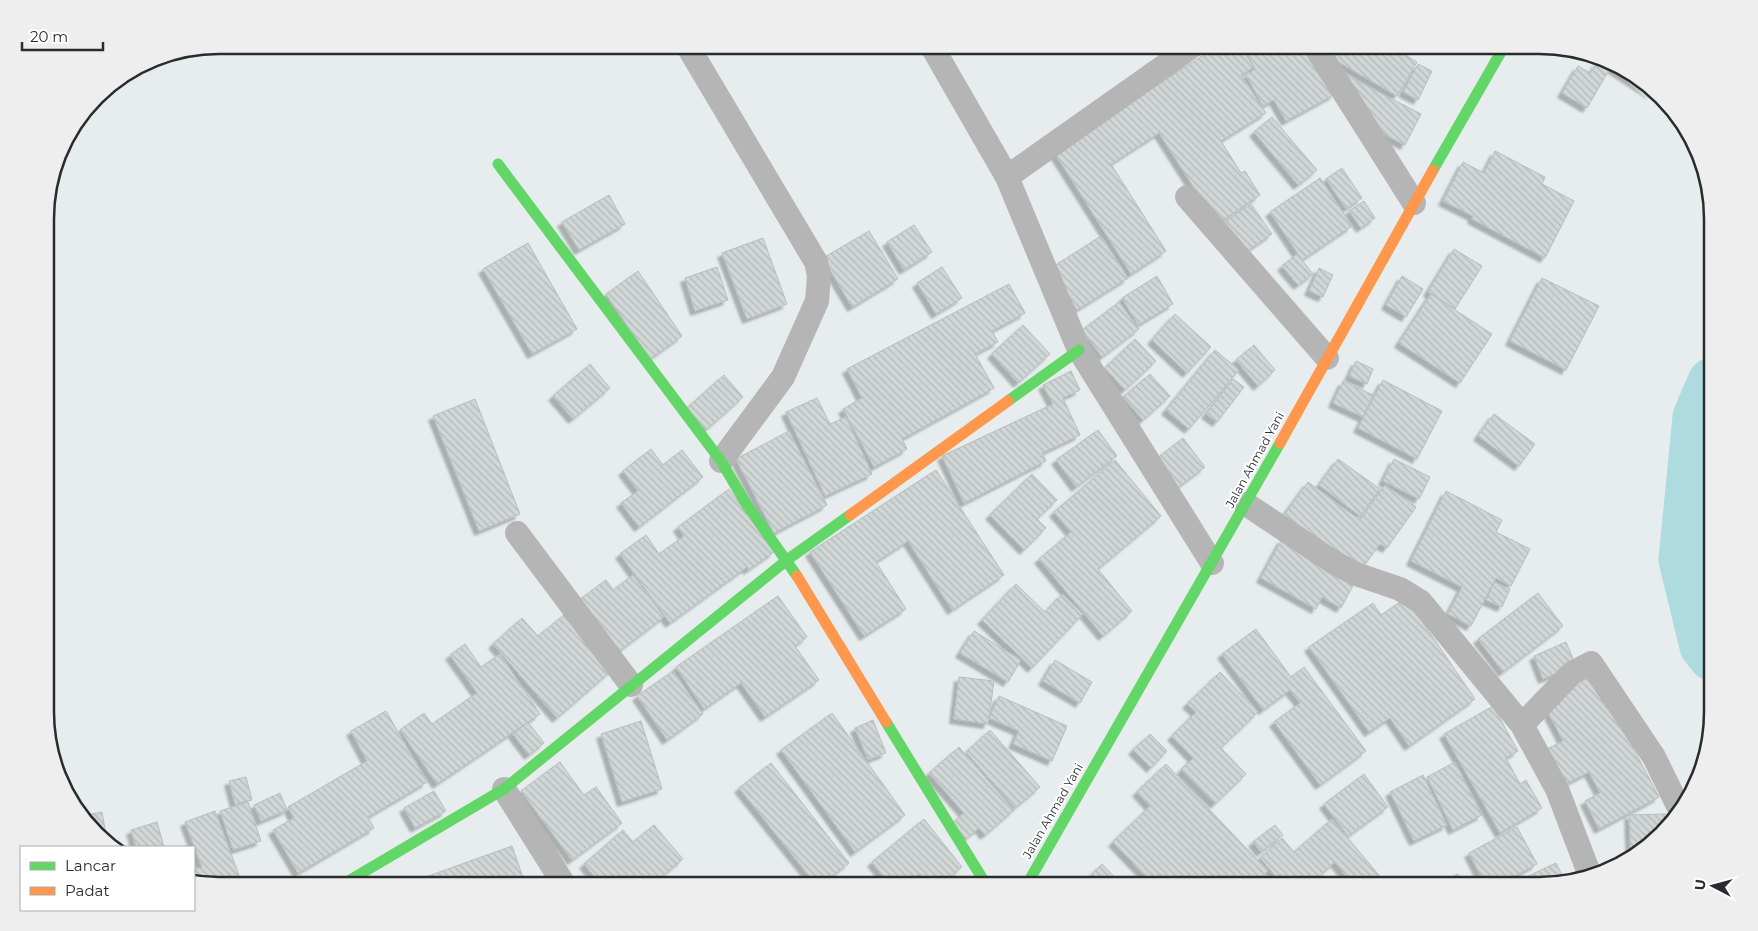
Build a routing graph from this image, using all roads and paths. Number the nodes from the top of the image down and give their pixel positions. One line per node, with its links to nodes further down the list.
1 (692, 54): 12 (street)
2 (936, 54): 7 (street)
3 (1181, 54): 7 (street)
4 (1320, 54): 9 (street)
5 (1500, 54): 9 (main road, Jalan Ahmad Yani)
6 (498, 164): 12 (main road)
7 (1007, 177): 10 (street)
8 (1187, 197): 11 (street)
9 (1414, 202): 11 (main road, Jalan Ahmad Yani)
10 (1079, 350): 15 (main road); 16 (street)
11 (1327, 358): 13 (main road, Jalan Ahmad Yani)
12 (720, 461): 15 (main road)
13 (1246, 504): 16 (main road, Jalan Ahmad Yani); 18 (street)
14 (517, 533): 17 (street)
15 (787, 560): 17 (main road); 24 (main road)
16 (1212, 563): 25 (main road, Jalan Ahmad Yani)
17 (631, 685): 19 (main road)
18 (1522, 725): 20 (street); 21 (street)
19 (504, 789): 22 (main road); 23 (street)
20 (1677, 803)
21 (1588, 870)
22 (355, 877)
23 (559, 877)
24 (981, 877)
25 (1031, 877)

